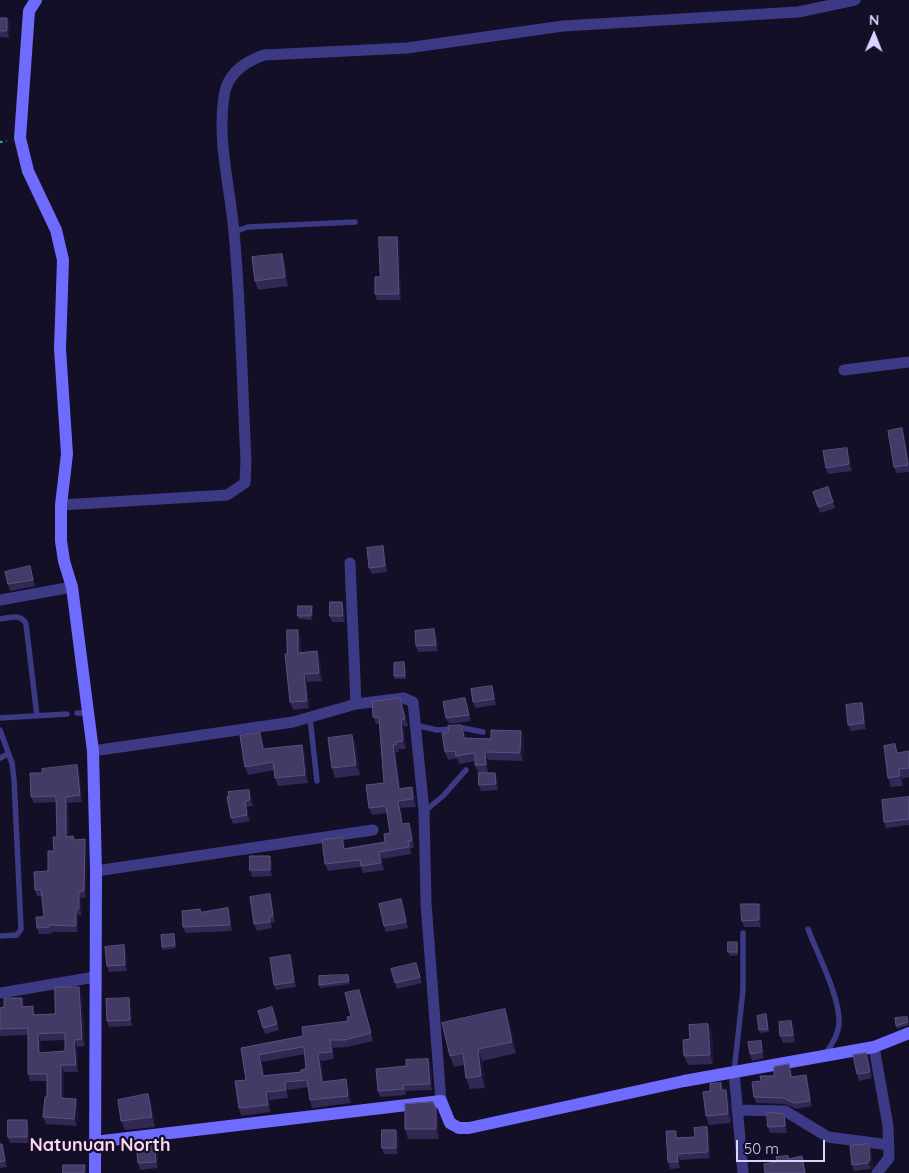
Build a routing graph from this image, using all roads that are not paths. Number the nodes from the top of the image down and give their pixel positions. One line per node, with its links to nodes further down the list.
1 (36, 0): 7 (street)
2 (855, 0): 4 (street)
3 (355, 222): 4 (lane)
4 (234, 232): 7 (street)
5 (909, 362): 6 (street)
6 (844, 370)
7 (61, 505): 9 (street)
8 (350, 563): 12 (street)
9 (72, 587): 10 (street); 20 (street)
10 (0, 600)
11 (0, 619): 14 (lane)
12 (356, 704): 16 (street); 17 (street)
13 (67, 714): 14 (lane)
14 (38, 716): 15 (lane)
15 (0, 718)
16 (310, 718): 20 (street); 24 (lane)
17 (415, 725): 19 (lane); 25 (street)
18 (0, 730): 21 (lane)
19 (483, 732)
20 (93, 751): 27 (street)
21 (8, 754): 22 (lane); 30 (lane)
22 (0, 758)
23 (466, 770): 25 (lane)
24 (318, 781)
25 (424, 812): 37 (street)
26 (373, 830): 27 (street)
27 (96, 871): 31 (street)
28 (808, 929): 35 (lane)
29 (743, 933): 36 (lane)
30 (0, 936)
31 (95, 977): 32 (street); 39 (street)
32 (0, 993)
33 (909, 1033): 34 (street)
34 (874, 1046): 35 (street); 40 (street)
35 (824, 1056): 36 (street)
36 (734, 1072): 37 (street); 38 (street)
37 (441, 1101): 39 (street)
38 (738, 1110): 40 (street); 42 (street)
39 (94, 1142): 41 (street)
40 (889, 1145): 43 (street)
41 (95, 1173)
42 (742, 1173)
43 (877, 1173)

